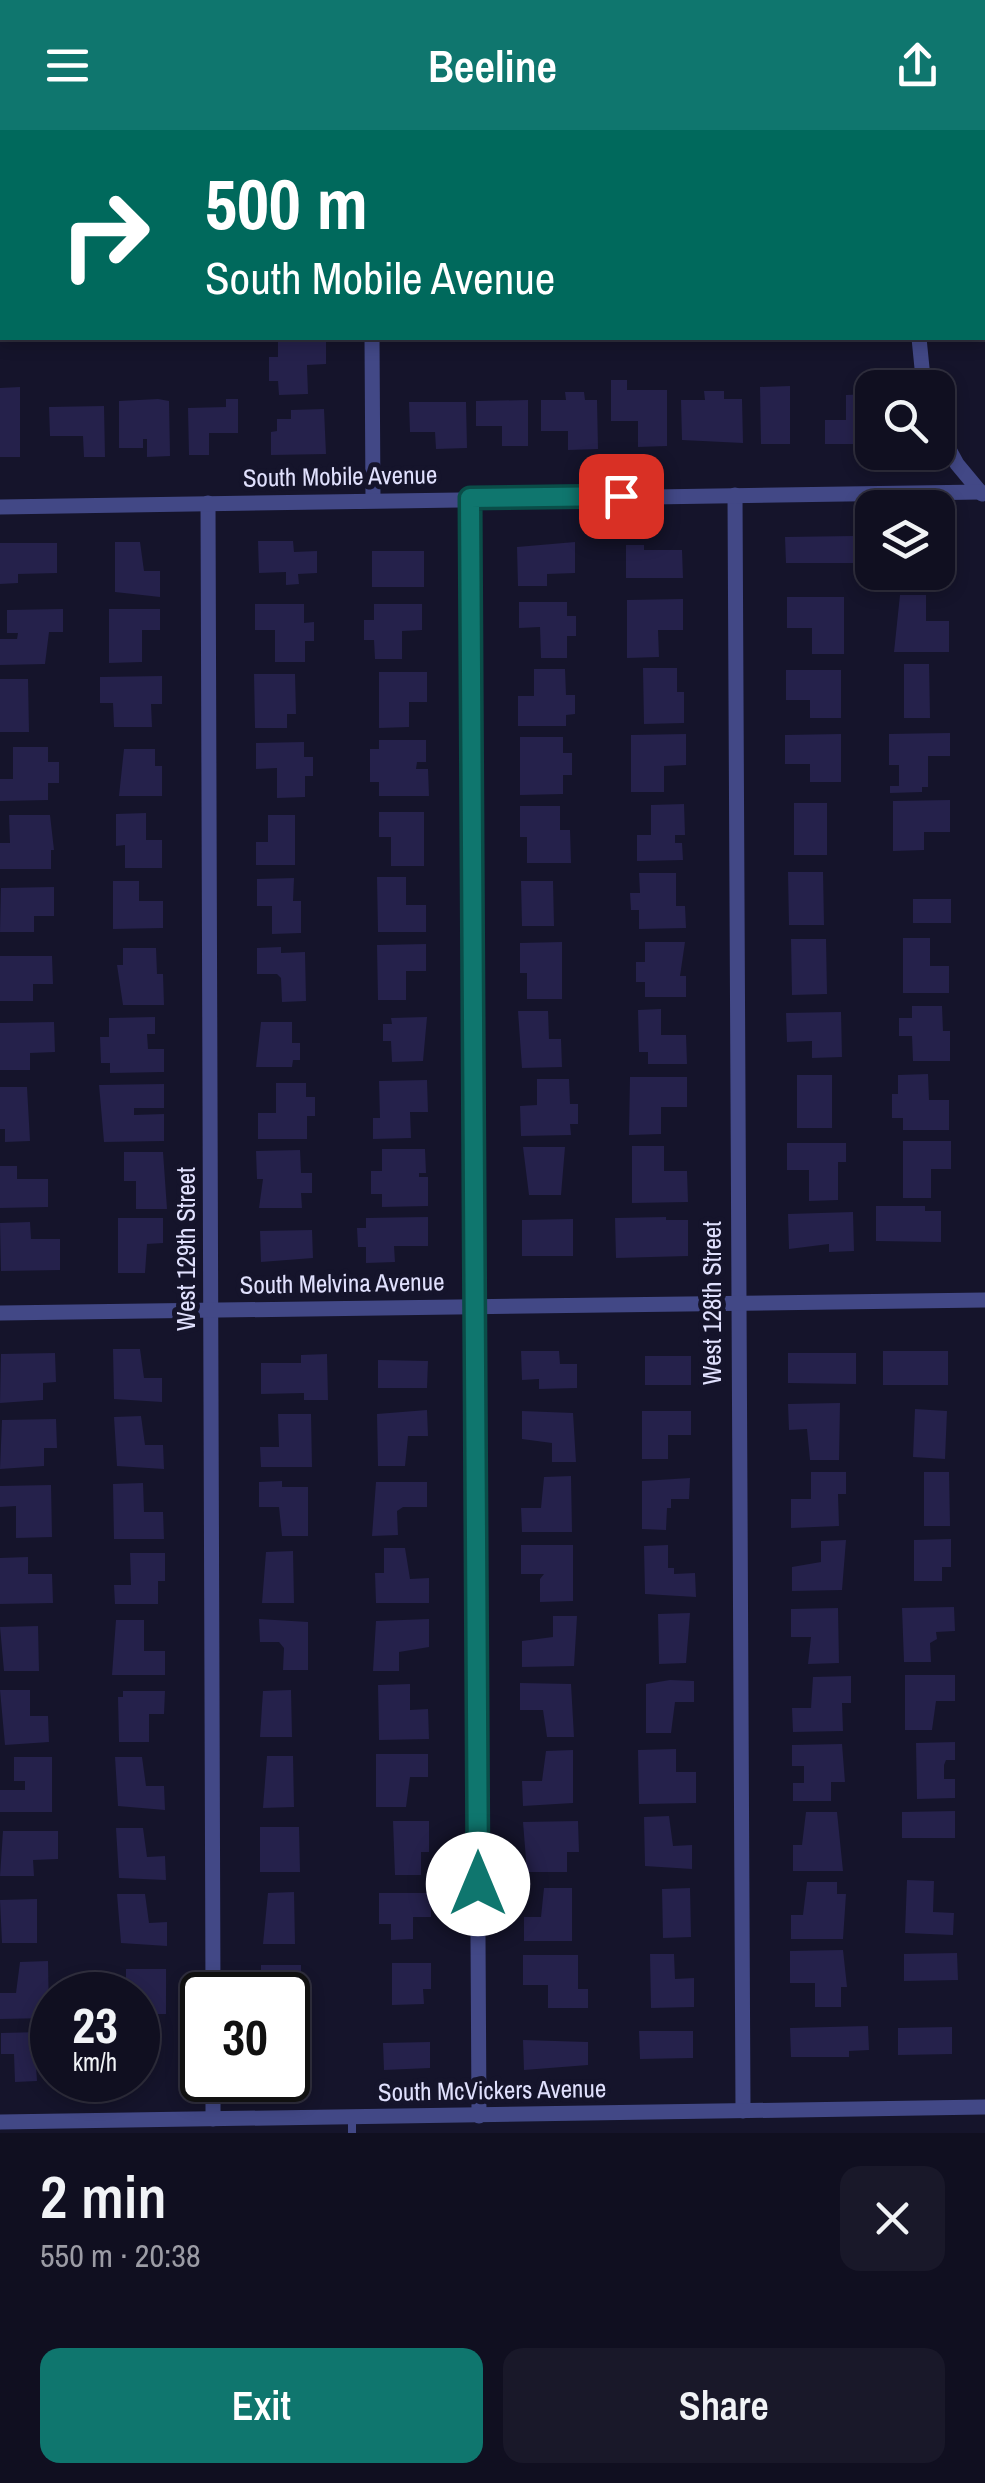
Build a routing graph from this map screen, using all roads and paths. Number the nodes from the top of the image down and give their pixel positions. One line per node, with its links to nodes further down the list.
1 (372, 340): 8 (street)
2 (919, 340): 3 (street)
3 (922, 370)
4 (955, 454): 5 (street)
5 (983, 494): 6 (street, South Mobile Avenue)
6 (734, 495): 7 (street, South Mobile Avenue); 12 (street, West 128th Street)
7 (470, 498): 8 (street, South Mobile Avenue); 13 (street)
8 (372, 500): 9 (street, South Mobile Avenue)
9 (208, 503): 10 (street, South Mobile Avenue); 14 (street, West 129th Street)
10 (0, 507)
11 (985, 1300): 12 (street, South Melvina Avenue)
12 (737, 1304): 13 (street, South Melvina Avenue); 19 (street, West 128th Street)
13 (475, 1306): 14 (street, South Melvina Avenue); 21 (street)
14 (212, 1310): 15 (street, South Melvina Avenue); 16 (street, West 129th Street)
15 (0, 1313)
16 (213, 1972)
17 (213, 2102): 22 (street)
18 (985, 2107): 19 (street, South McVickers Avenue)
19 (743, 2111): 20 (street, South McVickers Avenue)
20 (580, 2114): 21 (street, South McVickers Avenue); 25 (street)
21 (480, 2116): 24 (street, South McVickers Avenue)
22 (213, 2120): 23 (street, South McVickers Avenue); 24 (street, South McVickers Avenue)
23 (0, 2122)
24 (352, 2125)
25 (580, 2133)

